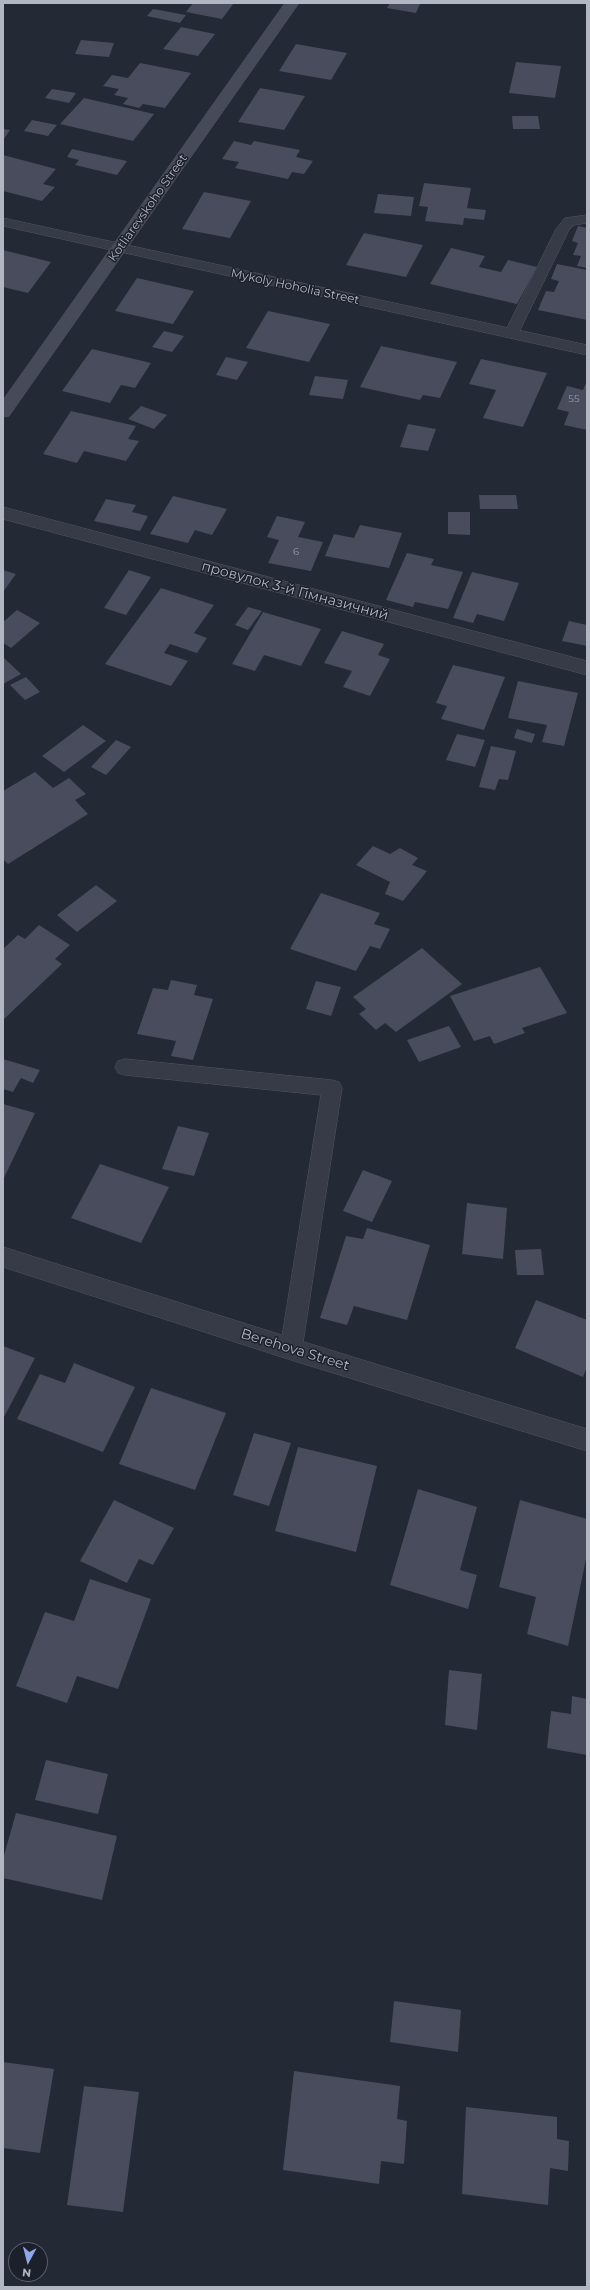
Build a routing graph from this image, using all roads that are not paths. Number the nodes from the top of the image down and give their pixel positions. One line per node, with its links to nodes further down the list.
1 (292, 3): 4 (main road, Kotliarevskoho Street)
2 (587, 219): 5 (lane)
3 (3, 222): 4 (street, Mykoly Hoholia Street)
4 (119, 249): 5 (street, Mykoly Hoholia Street); 7 (main road, Kotliarevskoho Street)
5 (511, 334): 6 (street, Mykoly Hoholia Street)
6 (587, 350)
7 (3, 412)
8 (3, 513): 9 (street, провулок 3-й Гімназичний)
9 (587, 668)
10 (125, 1067): 12 (lane)
11 (3, 1257): 12 (street, Berehova Street)
12 (291, 1349): 13 (street, Berehova Street)
13 (587, 1440)

